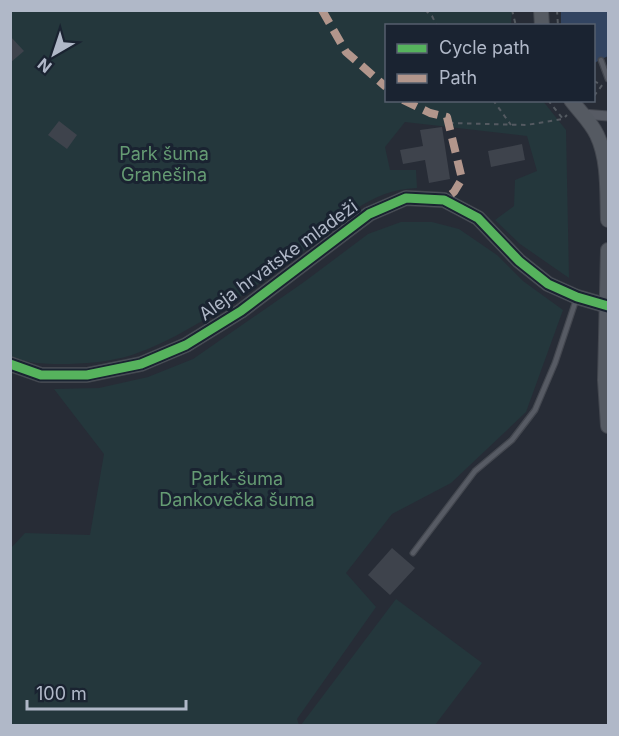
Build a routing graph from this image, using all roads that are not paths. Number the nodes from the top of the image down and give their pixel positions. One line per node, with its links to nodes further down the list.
1 (601, 60): 2 (lane)
2 (608, 79)
3 (574, 102): 4 (street)
4 (583, 114): 5 (street); 6 (street)
5 (609, 116)
6 (609, 220)
7 (609, 250): 9 (street)
8 (577, 297): 9 (street, Aleja hrvatske mladeži); 10 (street, Aleja hrvatske mladeži); 12 (lane)
9 (608, 306): 11 (street)
10 (10, 364)
11 (609, 426)
12 (413, 553)

